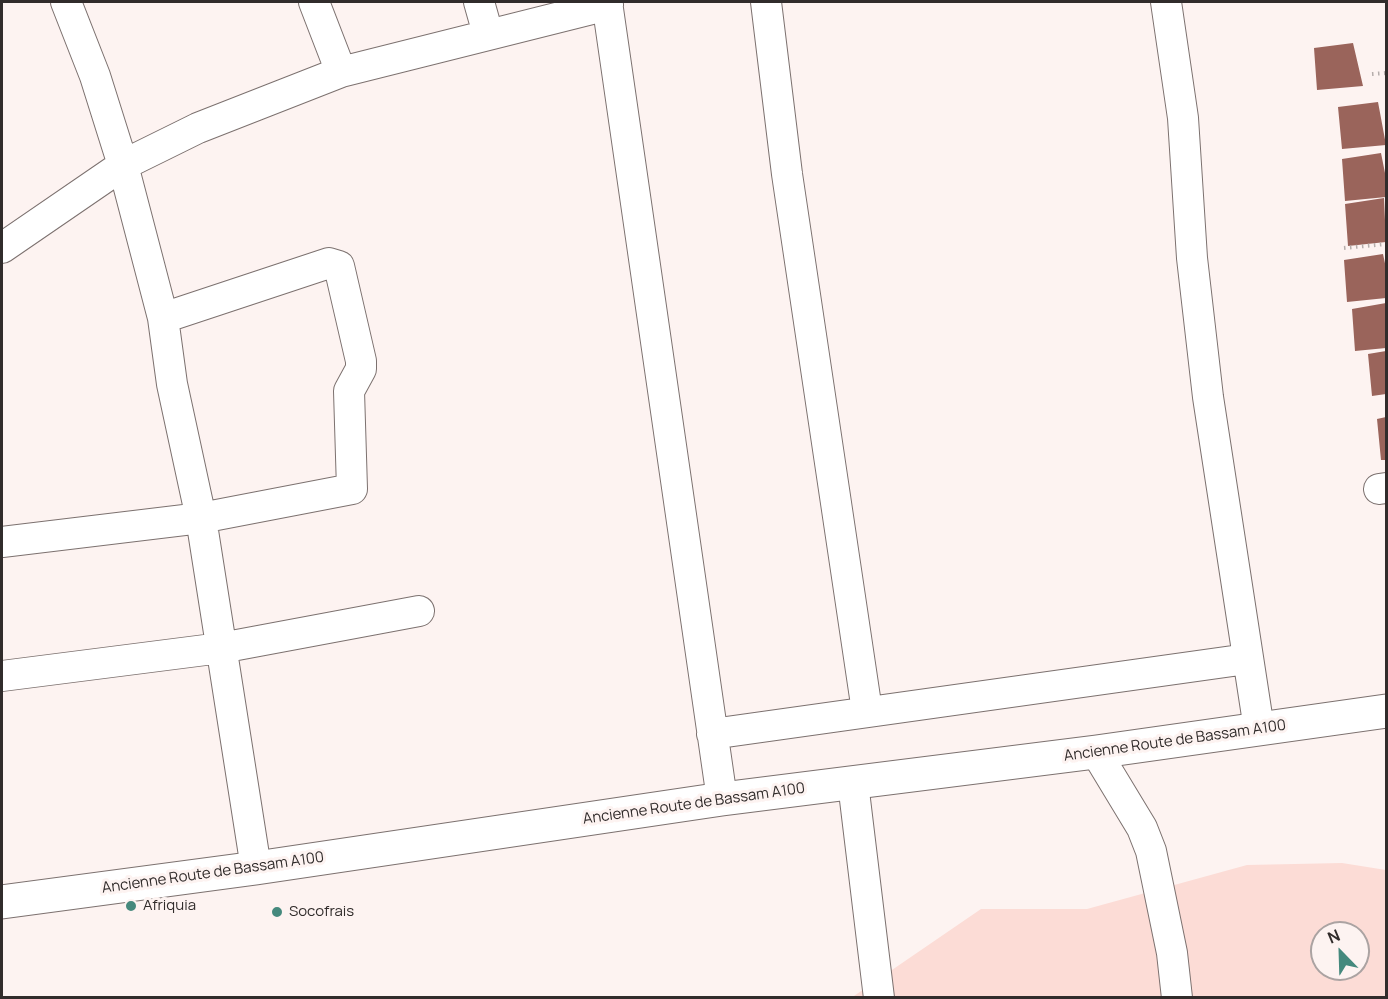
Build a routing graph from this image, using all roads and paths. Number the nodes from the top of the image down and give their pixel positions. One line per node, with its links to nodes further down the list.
1 (66, 2): 11 (street)
2 (314, 2): 8 (street)
3 (479, 2): 7 (street)
4 (766, 2): 22 (street)
5 (1166, 2): 20 (street)
6 (608, 3): 7 (street); 25 (street)
7 (488, 34): 8 (street)
8 (341, 72): 11 (street)
9 (1386, 73): 10 (path)
10 (1372, 74)
11 (123, 165): 13 (street); 15 (street)
12 (1386, 244): 14 (path)
13 (2, 248)
14 (1344, 248)
15 (163, 318): 16 (street); 16 (street)
16 (201, 518): 17 (street); 19 (street)
17 (2, 542)
18 (419, 611): 19 (street)
19 (221, 648): 21 (street); 29 (street)
20 (1247, 659): 22 (street); 24 (street)
21 (2, 676)
22 (867, 711): 25 (street)
23 (1386, 711): 24 (main road, Ancienne Route de Bassam A100)
24 (1259, 729): 26 (main road, Ancienne Route de Bassam A100)
25 (712, 734): 28 (street)
26 (1096, 752): 27 (main road, Ancienne Route de Bassam A100); 32 (street)
27 (853, 783): 28 (main road, Ancienne Route de Bassam A100); 31 (street)
28 (722, 799): 29 (main road, Ancienne Route de Bassam A100)
29 (256, 868): 30 (main road, Ancienne Route de Bassam A100)
30 (2, 902)
31 (879, 998)
32 (1177, 998)

